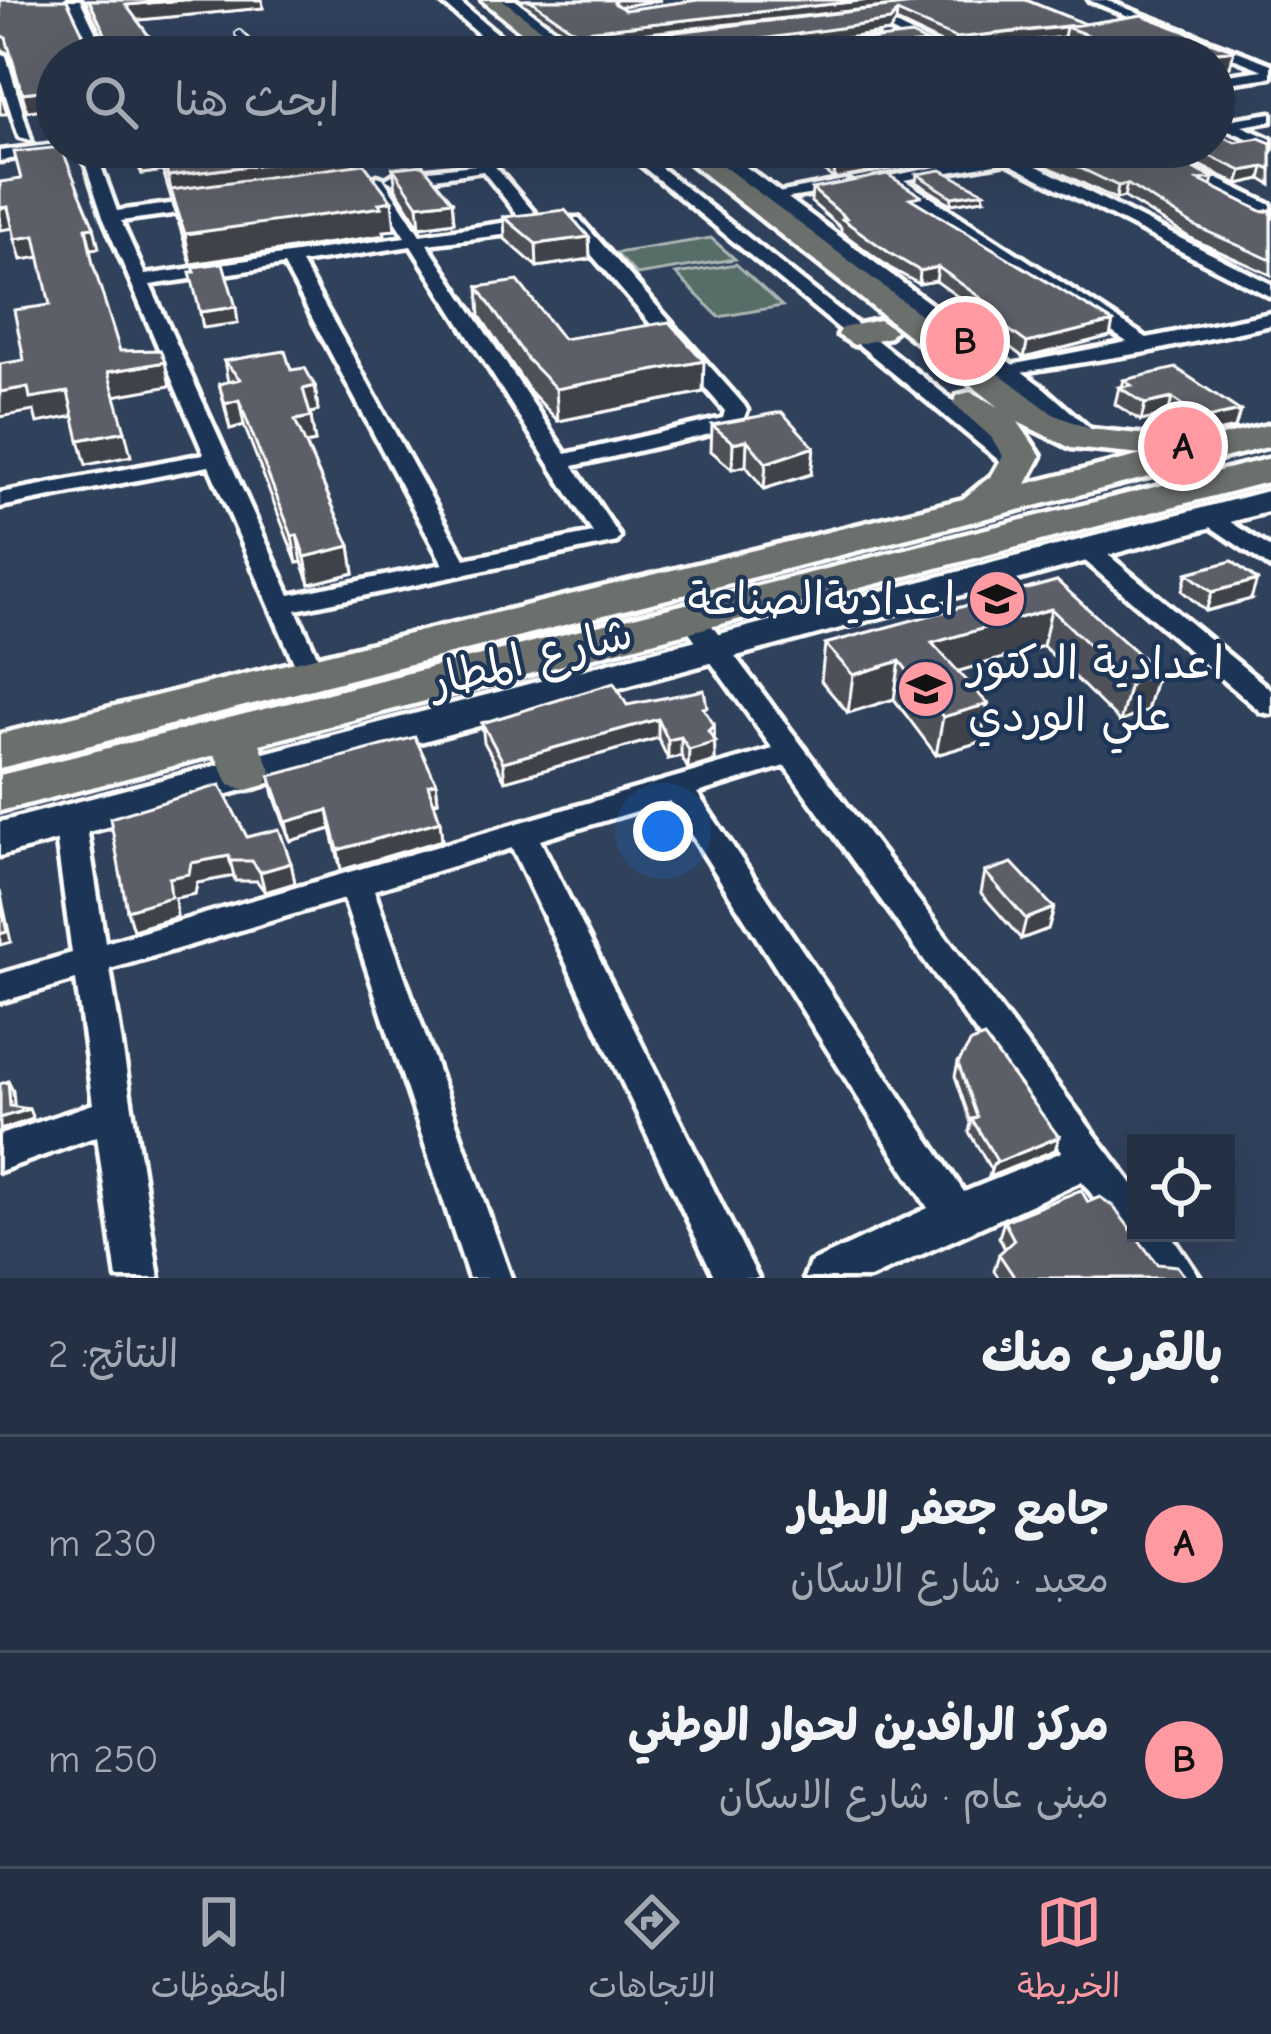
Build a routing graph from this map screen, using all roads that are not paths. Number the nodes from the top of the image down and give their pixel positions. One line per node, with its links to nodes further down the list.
1 (74, 0): 9 (street)
2 (505, 0): 8 (street)
3 (1095, 0): 14 (street)
4 (467, 4): 8 (main road); 10 (street); 11 (main road)
5 (885, 12): 6 (street)
6 (865, 14): 7 (street); 13 (street)
7 (841, 17)
8 (539, 31): 12 (main road)
9 (91, 36)
10 (497, 36)
11 (509, 36)
12 (548, 36)
13 (911, 36)
14 (1184, 36)
15 (0, 56): 23 (street)
16 (1235, 56): 17 (street)
17 (1271, 71): 18 (street)
18 (1235, 77)
19 (1271, 117): 20 (street)
20 (1235, 121)
21 (1235, 128): 25 (street)
22 (36, 136): 23 (street)
23 (26, 137): 24 (street)
24 (0, 140)
25 (1271, 144)
26 (36, 151): 27 (street)
27 (0, 156)
28 (94, 168): 43 (street)
29 (472, 168): 46 (street)
30 (489, 168): 44 (street)
31 (658, 168): 39 (street)
32 (669, 168): 39 (main road)
33 (712, 168): 45 (main road)
34 (733, 168): 40 (street)
35 (945, 168): 38 (street)
36 (1027, 168): 49 (street)
37 (1182, 168): 42 (street)
38 (890, 177): 40 (street); 52 (street)
39 (689, 189): 51 (main road)
40 (771, 196): 45 (street)
41 (221, 202): 43 (street)
42 (1271, 212)
43 (111, 217): 48 (street)
44 (534, 223): 46 (street); 57 (street)
45 (800, 229): 53 (main road); 53 (street)
46 (412, 241): 47 (street); 57 (street)
47 (290, 259): 48 (street); 66 (street)
48 (139, 281): 56 (street)
49 (1271, 291)
50 (1271, 319): 52 (street)
51 (866, 332): 53 (main road); 58 (street)
52 (1147, 346): 53 (street)
53 (954, 365): 55 (main road); 58 (main road)
54 (1271, 435): 55 (main road, شارع المطار)
55 (1222, 447): 62 (main road, شارع المطار)
56 (216, 458): 60 (street); 68 (street)
57 (558, 463): 66 (street)
58 (1020, 466): 62 (main road)
59 (1271, 469): 67 (main road, شارع المطار)
60 (0, 500)
61 (1271, 500): 63 (street)
62 (978, 506): 70 (main road, شارع المطار)
63 (1210, 516): 64 (street); 65 (street)
64 (1087, 549): 67 (street); 73 (street)
65 (1271, 560)
66 (457, 567): 68 (street)
67 (941, 570): 69 (main road, شارع المطار)
68 (281, 605): 72 (street)
69 (703, 632): 70 (main road, شارع المطار); 75 (street); 76 (street)
70 (517, 643): 71 (main road, شارع المطار)
71 (391, 673): 72 (main road, شارع المطار); 76 (main road, شارع المطار)
72 (311, 674): 74 (main road, شارع المطار)
73 (1271, 705)
74 (0, 752)
75 (794, 753): 77 (street); 87 (street)
76 (239, 754): 78 (main road, شارع المطار); 79 (street)
77 (679, 790): 80 (street); 89 (street)
78 (0, 793)
79 (70, 821): 81 (street); 83 (street)
80 (522, 836): 82 (street); 93 (street)
81 (0, 839)
82 (355, 883): 83 (street); 92 (street)
83 (88, 960): 84 (street); 85 (street)
84 (0, 988)
85 (112, 1114): 86 (street); 91 (street)
86 (0, 1153)
87 (1088, 1160): 88 (street); 89 (street)
88 (1127, 1210)
89 (956, 1215): 94 (street)
90 (1151, 1242): 95 (street)
91 (138, 1278)
92 (490, 1278)
93 (737, 1278)
94 (825, 1278)
95 (1179, 1278)

